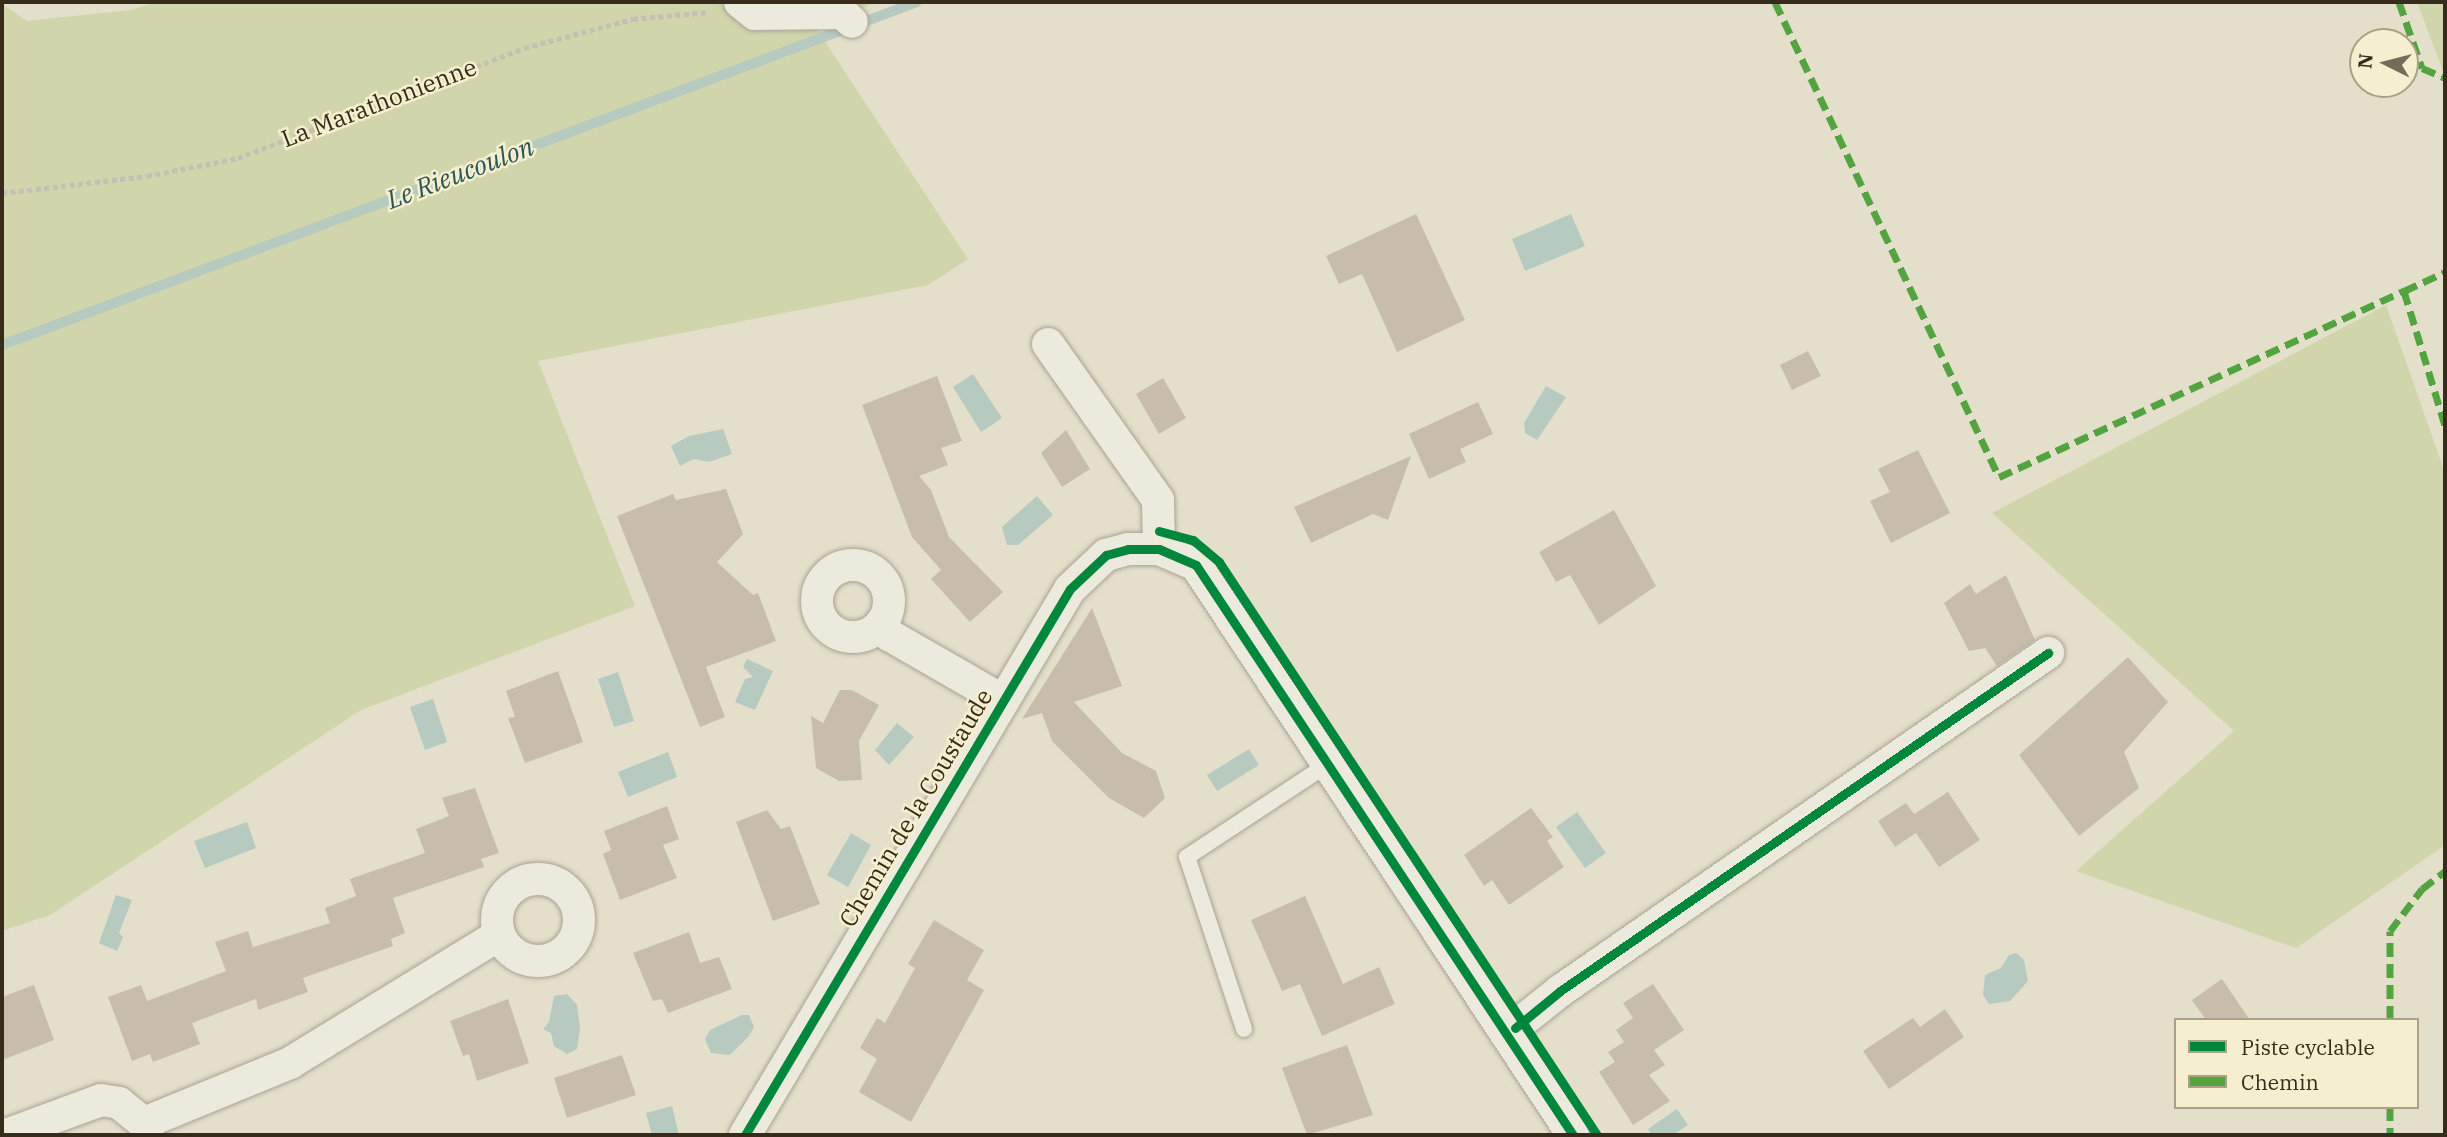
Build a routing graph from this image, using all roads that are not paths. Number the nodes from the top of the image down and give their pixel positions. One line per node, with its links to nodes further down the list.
1 (747, 8): 2 (street)
2 (847, 17)
3 (1048, 344): 4 (street)
4 (1159, 549): 7 (street, Chemin de la Coustaude); 8 (street)
5 (881, 625): 7 (street)
6 (2048, 653): 11 (street)
7 (1002, 700): 14 (street, Chemin de la Coustaude)
8 (1328, 764): 10 (lane); 11 (street)
9 (499, 935): 12 (street)
10 (1244, 1029)
11 (1506, 1034): 15 (street)
12 (146, 1129): 13 (street)
13 (6, 1135)
14 (745, 1135)
15 (1573, 1135)

